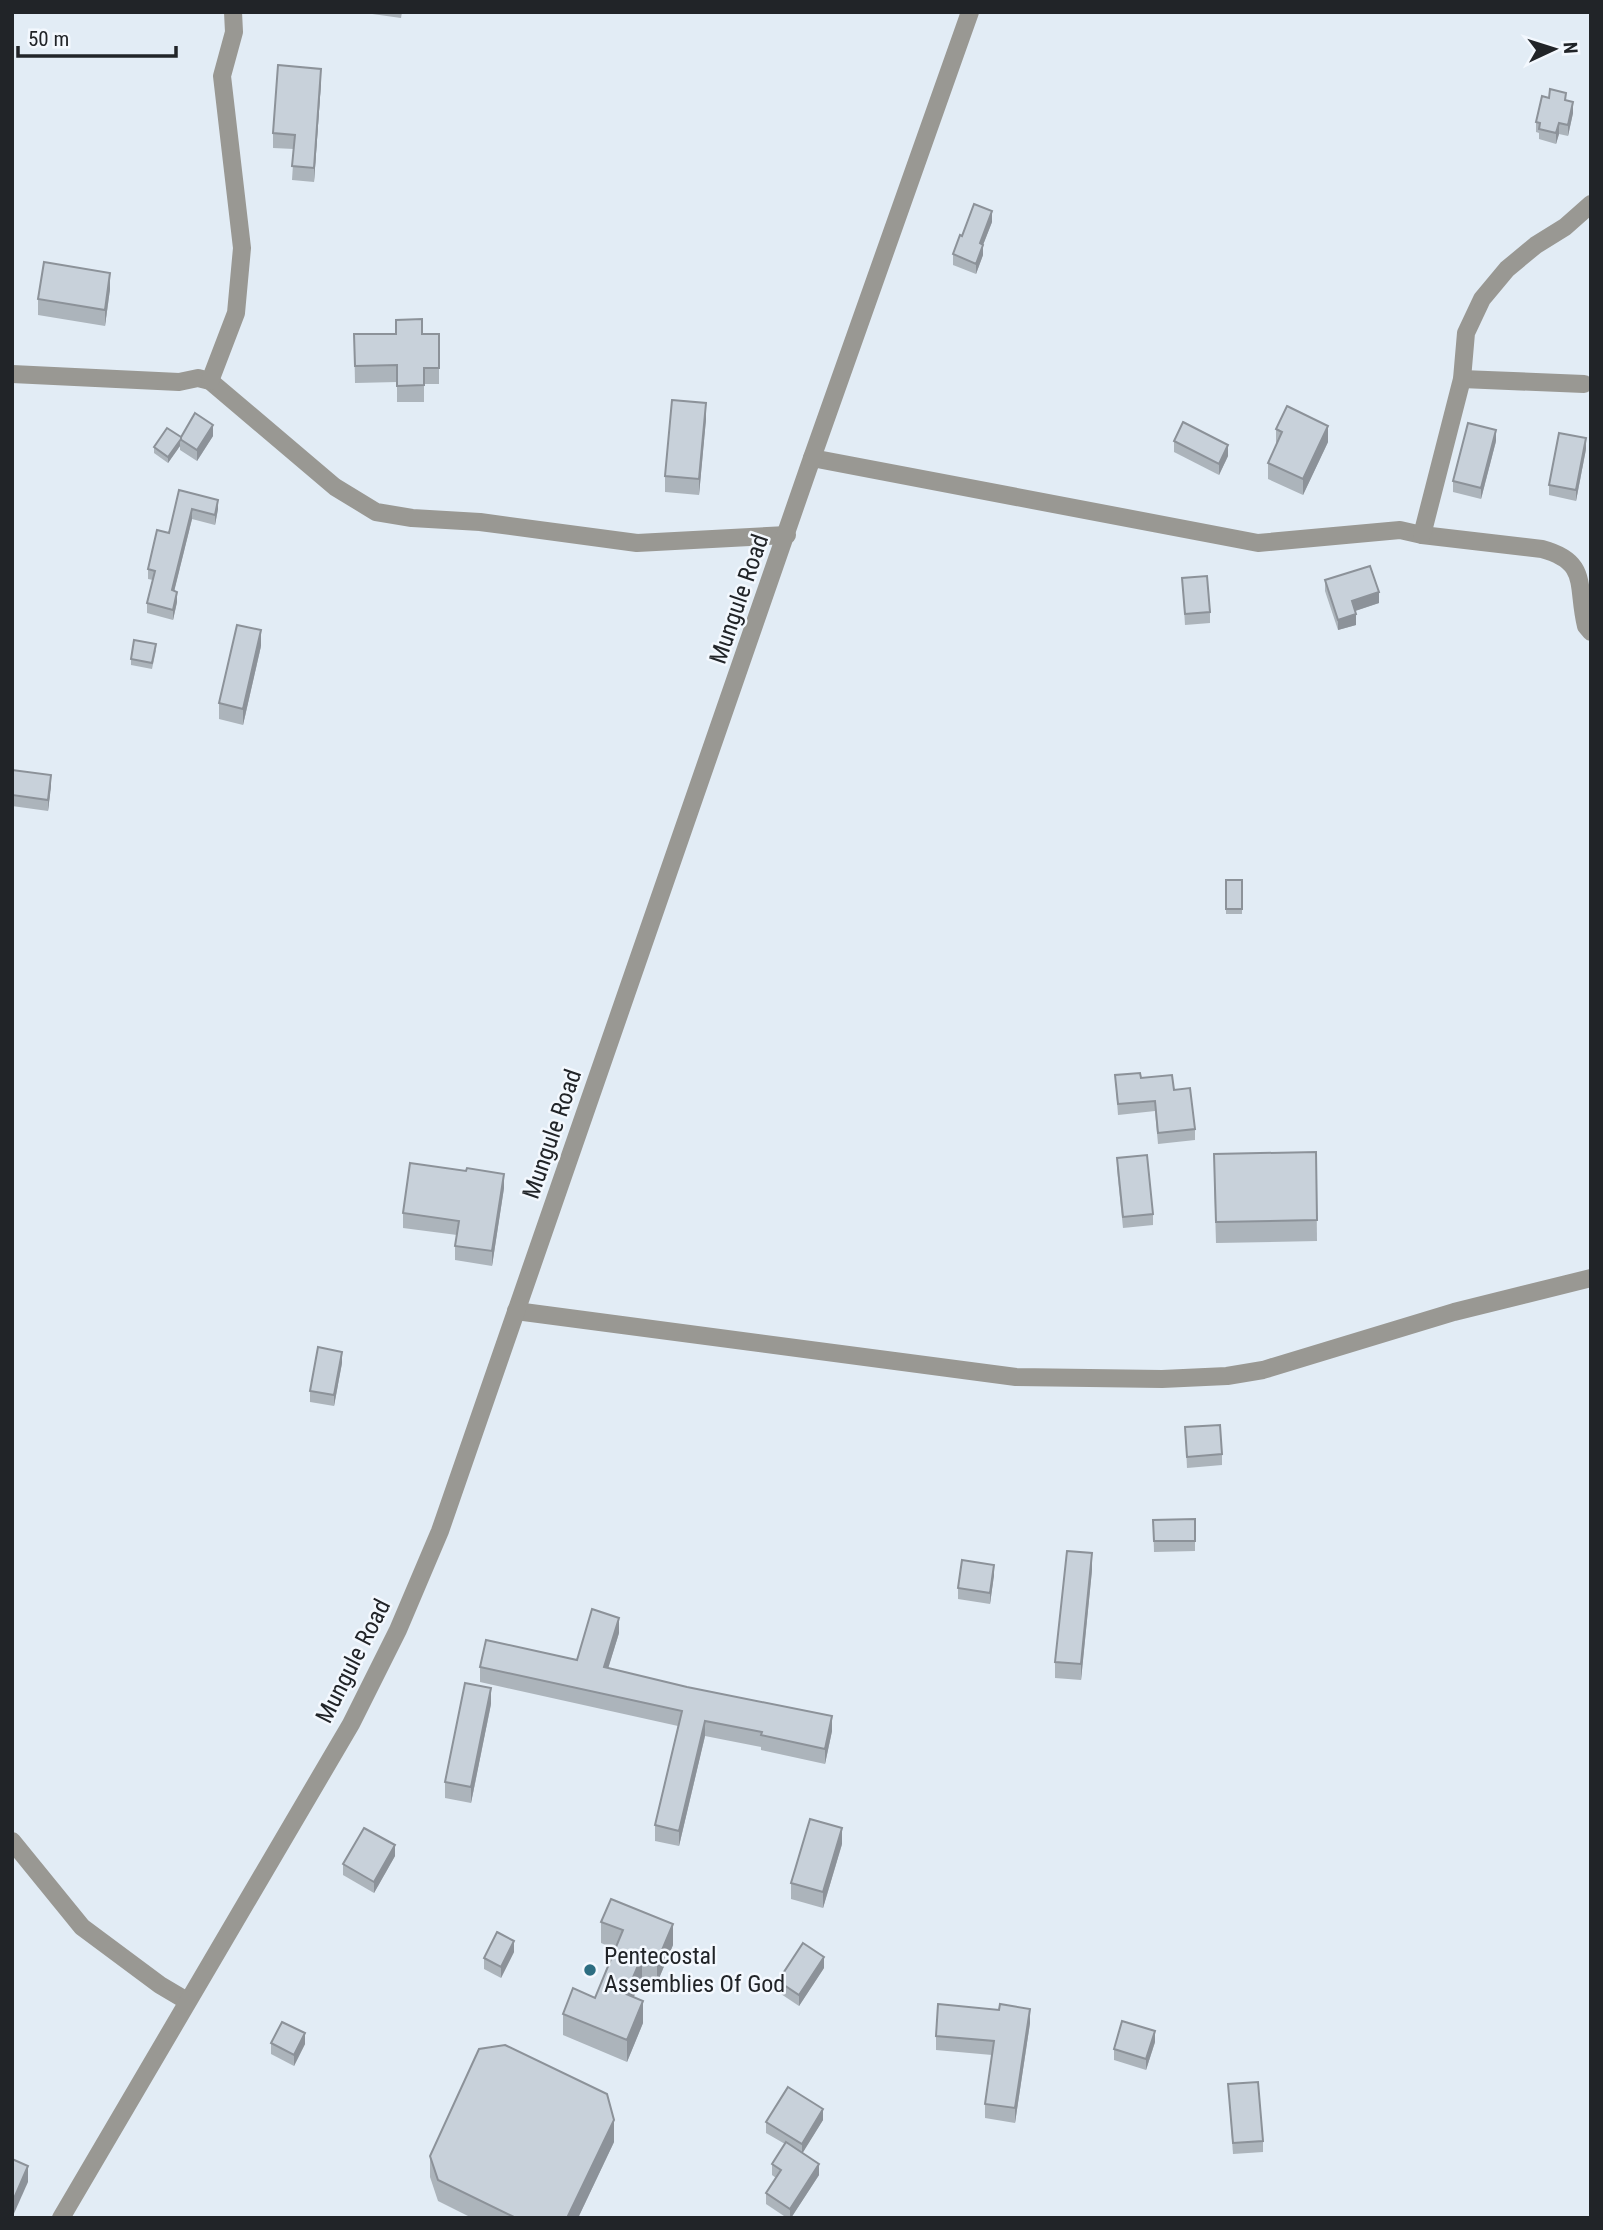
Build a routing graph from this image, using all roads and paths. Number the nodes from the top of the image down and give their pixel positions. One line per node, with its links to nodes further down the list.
1 (233, 12): 6 (street)
2 (970, 12): 8 (street, Mungule Road)
3 (1591, 204): 5 (street)
4 (12, 374): 6 (street)
5 (1462, 379): 7 (street); 10 (street)
6 (210, 381): 9 (street)
7 (1584, 384)
8 (812, 458): 9 (street, Mungule Road); 10 (street)
9 (787, 535): 13 (street, Mungule Road)
10 (1422, 535): 11 (street)
11 (1591, 632)
12 (1591, 1278): 13 (street)
13 (516, 1311): 15 (street, Mungule Road)
14 (12, 1841): 15 (street)
15 (187, 2001): 16 (street, Mungule Road)
16 (61, 2218)

